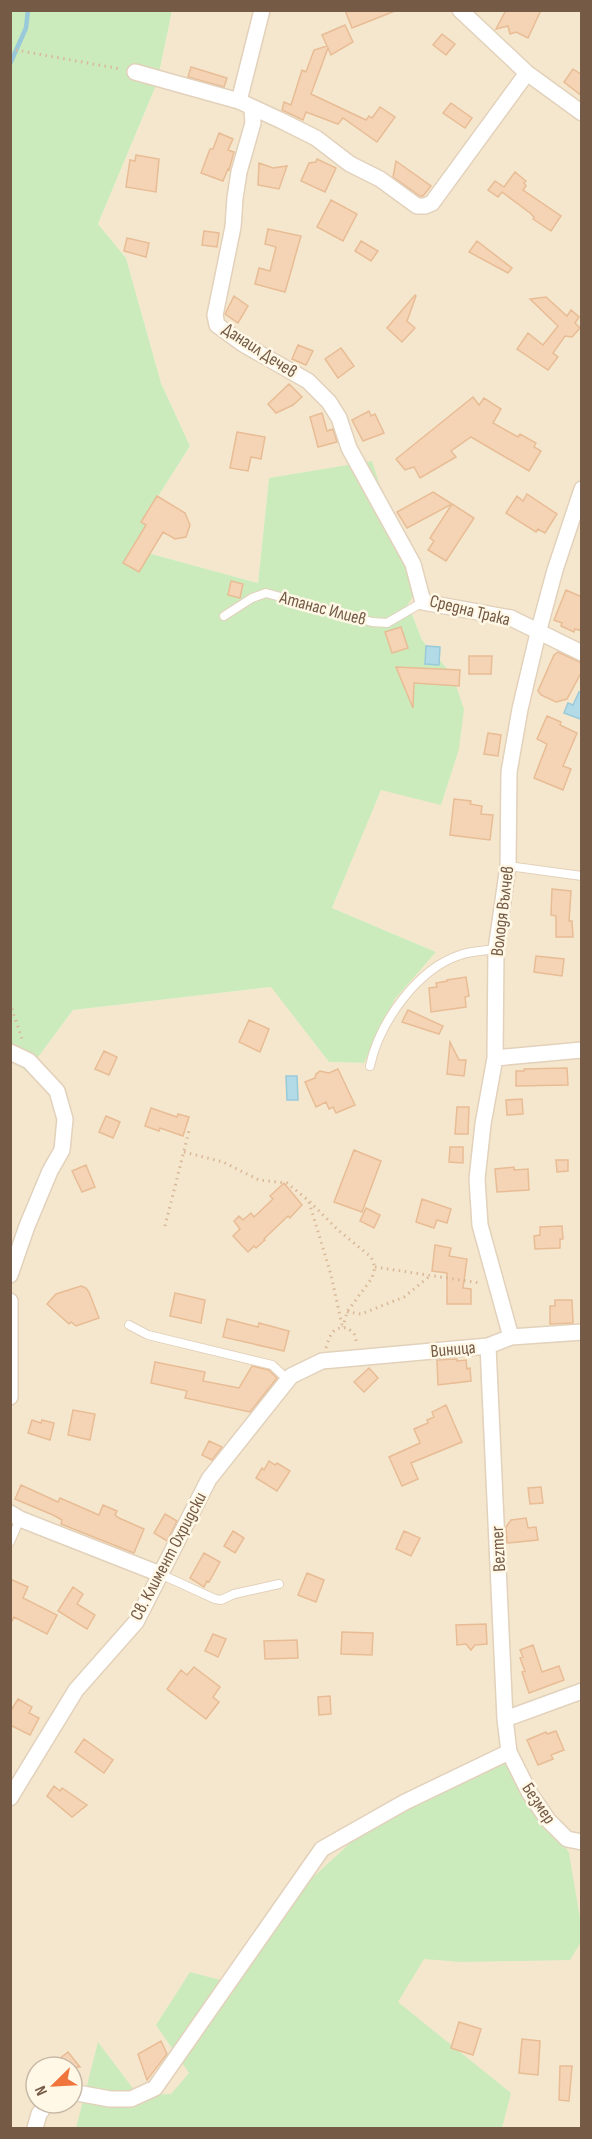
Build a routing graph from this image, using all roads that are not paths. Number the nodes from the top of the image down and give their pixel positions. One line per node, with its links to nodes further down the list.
1 (262, 10): 5 (street, Данаил Дечев)
2 (460, 10): 4 (street)
3 (135, 72): 5 (street)
4 (527, 73): 5 (street); 6 (street)
5 (246, 105): 8 (street, Данаил Дечев)
6 (582, 113)
7 (582, 489): 11 (street, Володя Вълчев)
8 (413, 564): 9 (street, Средна Трака)
9 (423, 602): 10 (lane, Атанас Илиев); 11 (street, Средна Трака)
10 (224, 616)
11 (538, 633): 12 (street, Средна Трака); 13 (street, Володя Вълчев)
12 (582, 653)
13 (508, 866): 14 (lane); 15 (street, Володя Вълчев)
14 (582, 876)
15 (496, 949): 18 (street, Володя Вълчев); 19 (lane)
16 (582, 1050): 18 (street)
17 (10, 1052): 20 (street)
18 (495, 1058): 24 (street, Володя Вълчев)
19 (370, 1066)
20 (10, 1275)
21 (10, 1301): 28 (street)
22 (129, 1325): 27 (lane)
23 (582, 1332): 24 (street, Виница)
24 (511, 1337): 25 (street, Виница)
25 (488, 1346): 26 (street, Виница); 34 (street, Bezmer)
26 (322, 1361): 27 (street, Св. Климент Охридски)
27 (288, 1380): 31 (street, Св. Климент Охридски)
28 (10, 1397)
29 (15, 1516): 30 (lane); 31 (street)
30 (10, 1542)
31 (160, 1574): 32 (lane); 36 (street, Св. Климент Охридски)
32 (279, 1584)
33 (582, 1691): 34 (street)
34 (505, 1719): 35 (street, Bezmer)
35 (509, 1752): 37 (street, Безмер); 38 (street)
36 (10, 1798)
37 (582, 1842)
38 (84, 2094)

